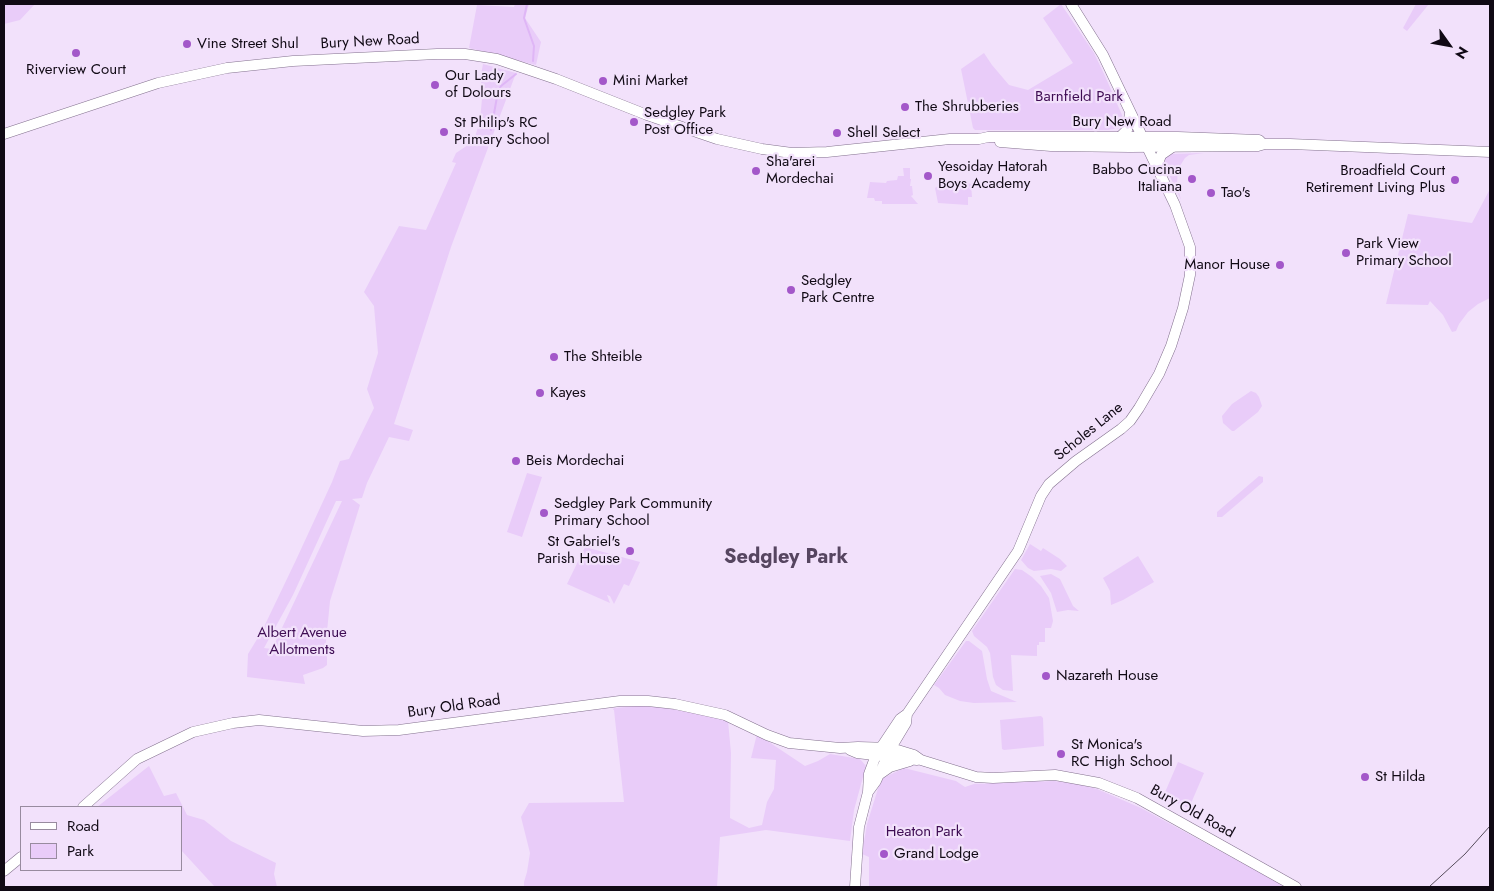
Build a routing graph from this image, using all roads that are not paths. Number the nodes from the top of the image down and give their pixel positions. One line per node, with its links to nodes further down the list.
1 (1071, 4): 2 (main road, Scholes Lane)
2 (1130, 114): 4 (main road); 6 (main road, Scholes Lane)
3 (4, 134): 5 (main road, Bury New Road)
4 (1119, 138): 5 (main road, Bury New Road); 6 (main road, Bury New Road)
5 (979, 139): 6 (main road, Bury New Road)
6 (1144, 143): 7 (main road, Bury New Road); 8 (main road, Bury New Road); 10 (main road, Scholes Lane)
7 (1263, 144): 8 (main road, Bury New Road); 9 (main road, Bury New Road)
8 (1174, 146): 10 (main road)
9 (1490, 152)
10 (1157, 166): 11 (main road, Scholes Lane)
11 (906, 719): 12 (main road, Scholes Lane); 13 (main road)
12 (883, 753): 13 (main road, Bury Old Road); 14 (main road); 15 (main road); 16 (main road, Bury Old Road)
13 (916, 759): 14 (main road); 20 (main road, Bury Old Road)
14 (880, 774): 15 (main road)
15 (868, 787): 19 (main road)
16 (84, 806)
17 (20, 858): 18 (main road)
18 (4, 871)
19 (855, 887)
20 (1296, 887)

